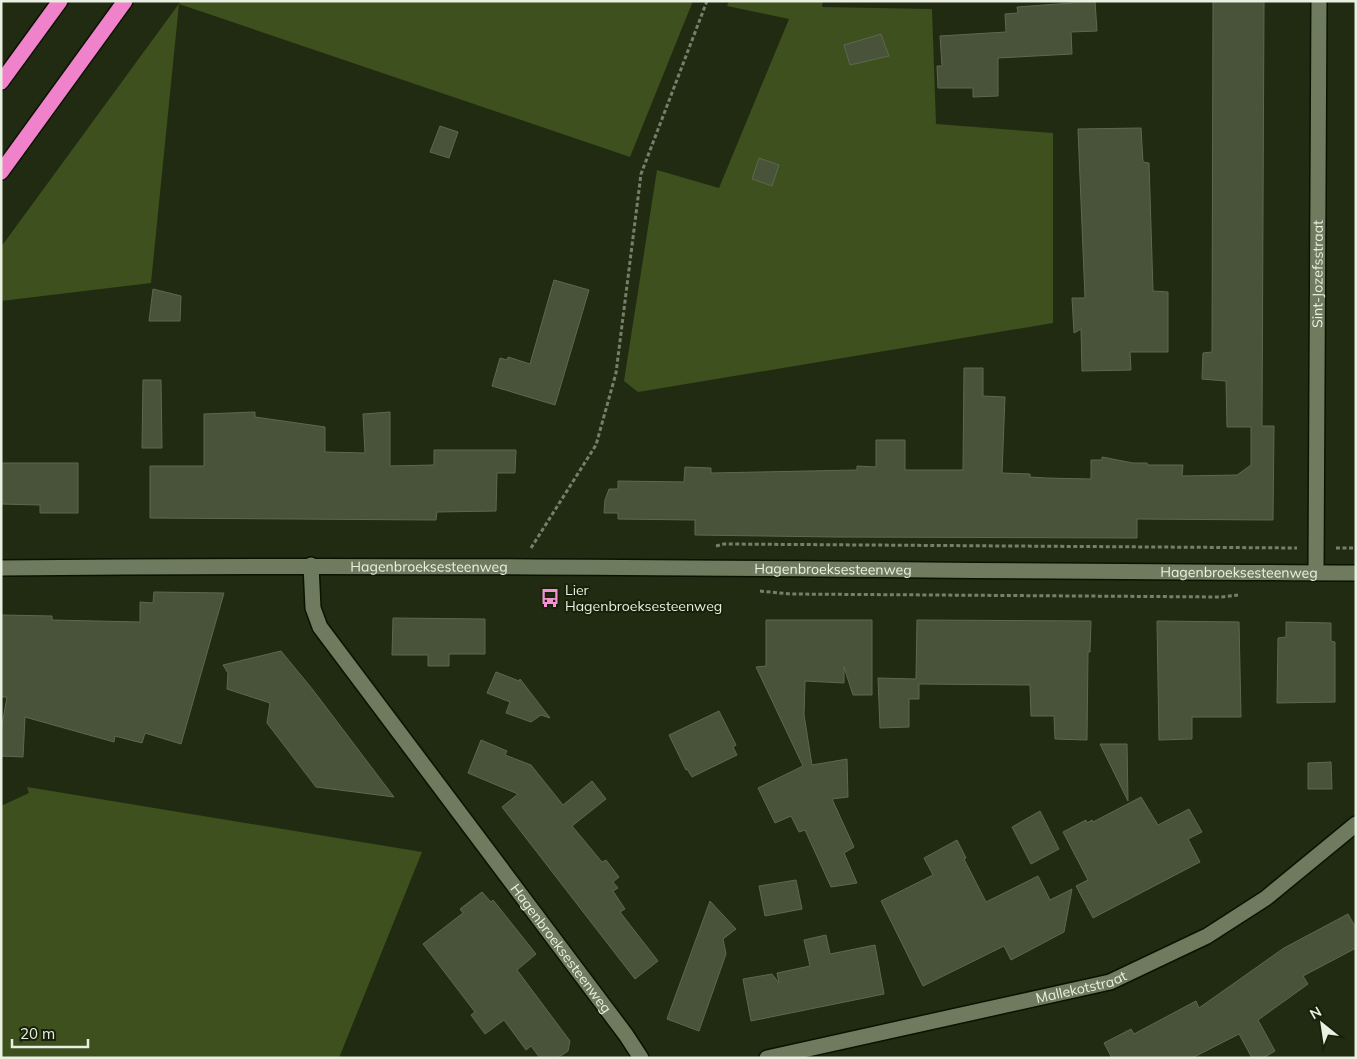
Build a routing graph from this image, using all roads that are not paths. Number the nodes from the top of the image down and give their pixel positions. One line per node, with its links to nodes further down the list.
1 (60, 1): 4 (highway)
2 (124, 1): 5 (highway)
3 (1318, 1): 8 (street, Sint-Jozefsstraat)
4 (1, 82)
5 (1, 172)
6 (311, 565): 7 (street, Hagenbroeksesteenweg); 8 (street, Hagenbroeksesteenweg); 11 (street, Hagenbroeksesteenweg)
7 (1, 568)
8 (1316, 572): 9 (street, Hagenbroeksesteenweg)
9 (1356, 572)
10 (1356, 824): 12 (street, Mallekotstraat)
11 (640, 1058)
12 (767, 1058)

